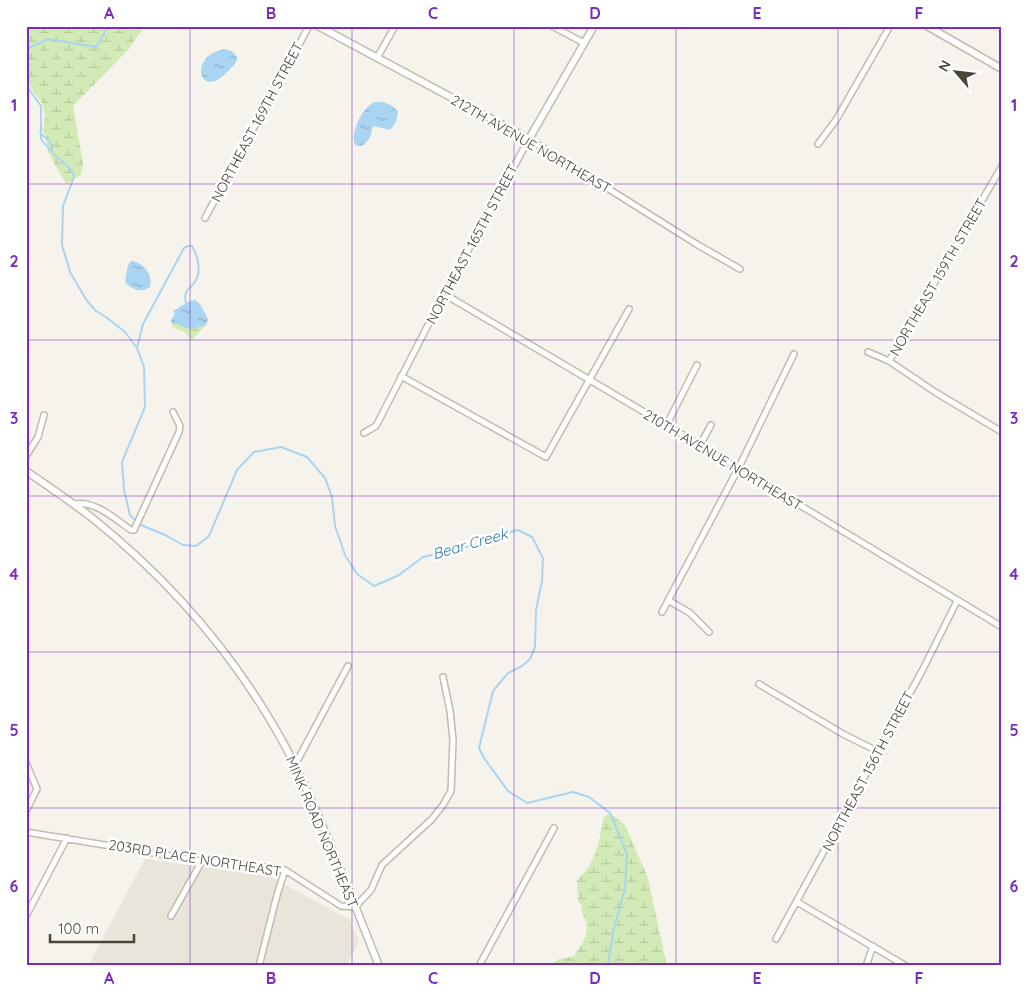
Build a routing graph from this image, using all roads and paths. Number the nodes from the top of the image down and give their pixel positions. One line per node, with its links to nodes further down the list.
1 (309, 26): 14 (street, NORTHEAST 169TH STREET)
2 (318, 26): 9 (street, 212TH AVENUE NORTHEAST)
3 (395, 26): 9 (street)
4 (552, 26): 8 (street)
5 (594, 26): 8 (street, NORTHEAST 165TH STREET)
6 (890, 26): 12 (street)
7 (926, 26): 10 (street)
8 (584, 43): 11 (street, NORTHEAST 165TH STREET)
9 (377, 58): 11 (street, 212TH AVENUE NORTHEAST)
10 (1002, 69)
11 (529, 139): 15 (street, 212TH AVENUE NORTHEAST); 16 (street, NORTHEAST 165TH STREET)
12 (818, 144)
13 (1002, 166): 20 (street, NORTHEAST 159TH STREET)
14 (205, 218)
15 (740, 269)
16 (444, 294): 22 (street, NORTHEAST 165TH STREET); 23 (street, 210TH AVENUE NORTHEAST)
17 (628, 309): 23 (street)
18 (868, 352): 20 (street)
19 (794, 354): 32 (street)
20 (889, 361): 28 (street)
21 (697, 364): 27 (street)
22 (401, 376): 23 (street); 29 (street, NORTHEAST 165TH STREET)
23 (589, 379): 27 (street, 210TH AVENUE NORTHEAST)
24 (173, 412): 34 (street)
25 (44, 415): 31 (street)
26 (711, 424): 30 (street)
27 (666, 426): 30 (street, 210TH AVENUE NORTHEAST)
28 (1002, 432)
29 (364, 433)
30 (700, 445): 32 (street, 210TH AVENUE NORTHEAST)
31 (26, 456)
32 (738, 469): 35 (street); 36 (street, 210TH AVENUE NORTHEAST)
33 (26, 471): 34 (street, MINK ROAD NORTHEAST)
34 (74, 504): 45 (street, MINK ROAD NORTHEAST)
35 (668, 600): 37 (street); 39 (street)
36 (957, 602): 38 (street, 210TH AVENUE NORTHEAST); 43 (street, NORTHEAST 156TH STREET)
37 (662, 612)
38 (1002, 628)
39 (709, 632)
40 (348, 666): 45 (street)
41 (443, 677): 53 (street)
42 (759, 684): 43 (street)
43 (877, 751): 52 (street, NORTHEAST 156TH STREET)
44 (26, 763): 46 (street)
45 (295, 765): 53 (street, MINK ROAD NORTHEAST)
46 (26, 811)
47 (554, 828): 60 (street)
48 (26, 832): 49 (street, 203RD PLACE NORTHEAST)
49 (67, 838): 50 (street, 203RD PLACE NORTHEAST); 54 (street)
50 (202, 861): 51 (street, 203RD PLACE NORTHEAST); 55 (street)
51 (286, 870): 53 (street, 203RD PLACE NORTHEAST); 58 (street)
52 (797, 902): 56 (street, NORTHEAST 156TH STREET); 57 (street)
53 (355, 907): 59 (street, MINK ROAD NORTHEAST)
54 (26, 916)
55 (171, 916)
56 (776, 939)
57 (873, 946): 61 (street); 62 (street)
58 (259, 966)
59 (379, 966)
60 (479, 966)
61 (866, 966)
62 (906, 966)

